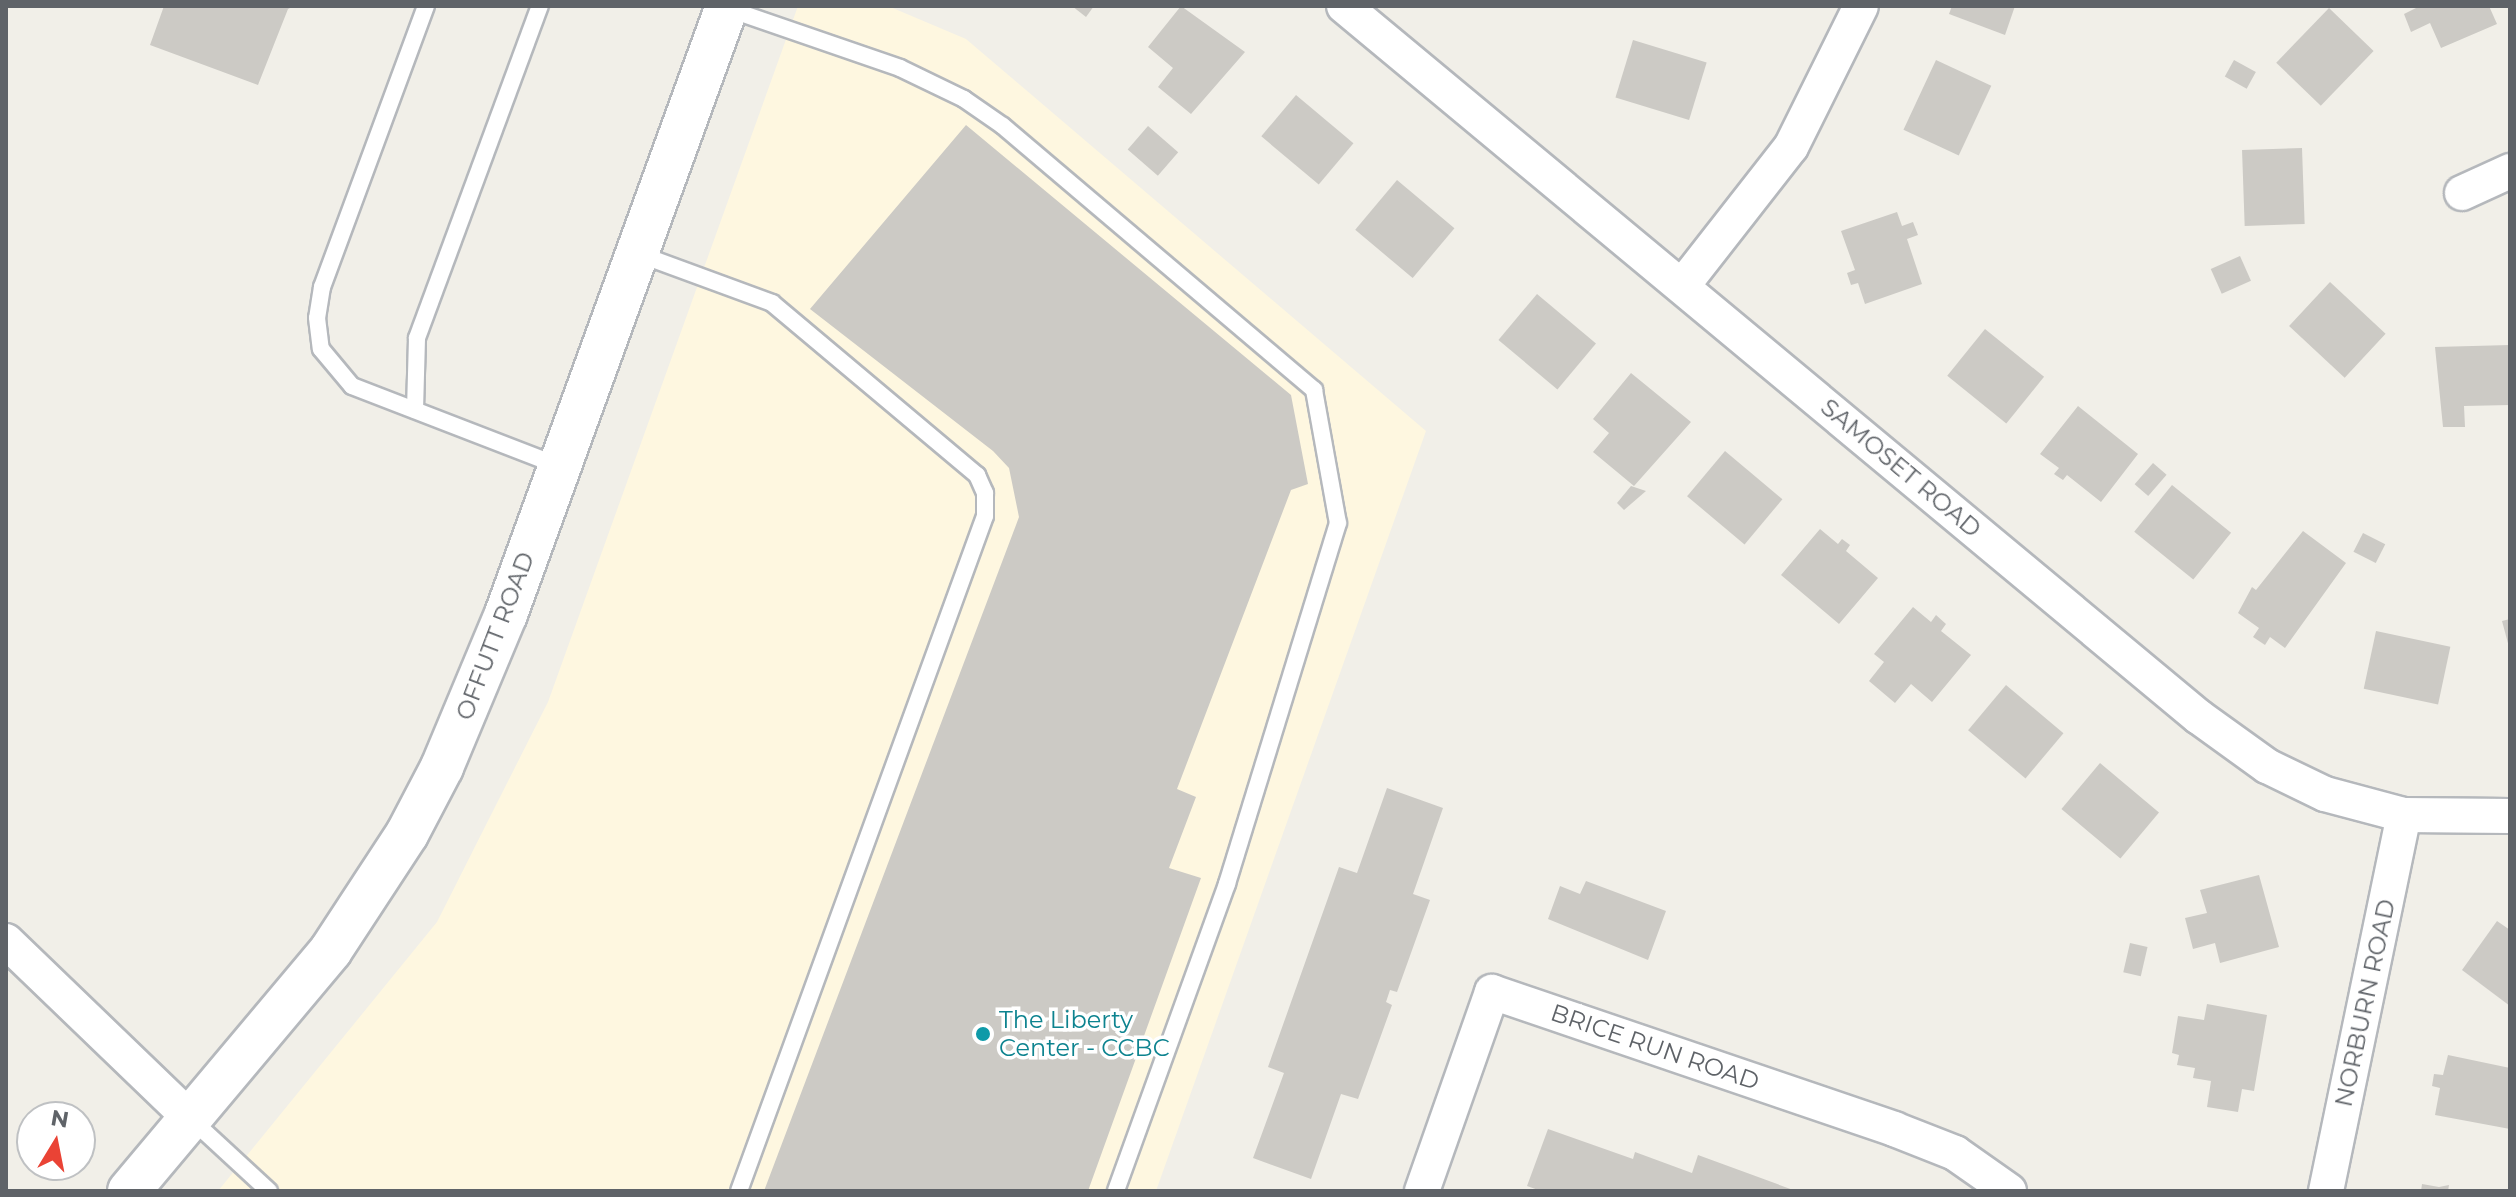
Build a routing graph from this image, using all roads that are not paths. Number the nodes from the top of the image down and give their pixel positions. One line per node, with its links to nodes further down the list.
1 (426, 6): 10 (lane)
2 (540, 6): 10 (lane)
3 (1344, 6): 9 (street, SAMOSET ROAD)
4 (1861, 6): 9 (street)
5 (725, 7): 8 (street, OFFUTT ROAD); 19 (lane)
6 (2510, 171): 7 (street)
7 (2462, 193)
8 (637, 253): 11 (street, OFFUTT ROAD); 18 (lane)
9 (1683, 285): 12 (street, SAMOSET ROAD)
10 (415, 410): 11 (lane)
11 (559, 466): 15 (street, OFFUTT ROAD)
12 (2404, 815): 13 (street, SAMOSET ROAD); 22 (street, NORBURN ROAD)
13 (2510, 816)
14 (6, 941): 15 (street)
15 (191, 1119): 16 (street, OFFUTT ROAD); 17 (lane)
16 (129, 1191)
17 (269, 1191)
18 (739, 1191)
19 (1116, 1191)
20 (1422, 1191): 21 (street, BRICE RUN ROAD)
21 (2009, 1191)
22 (2326, 1191)

